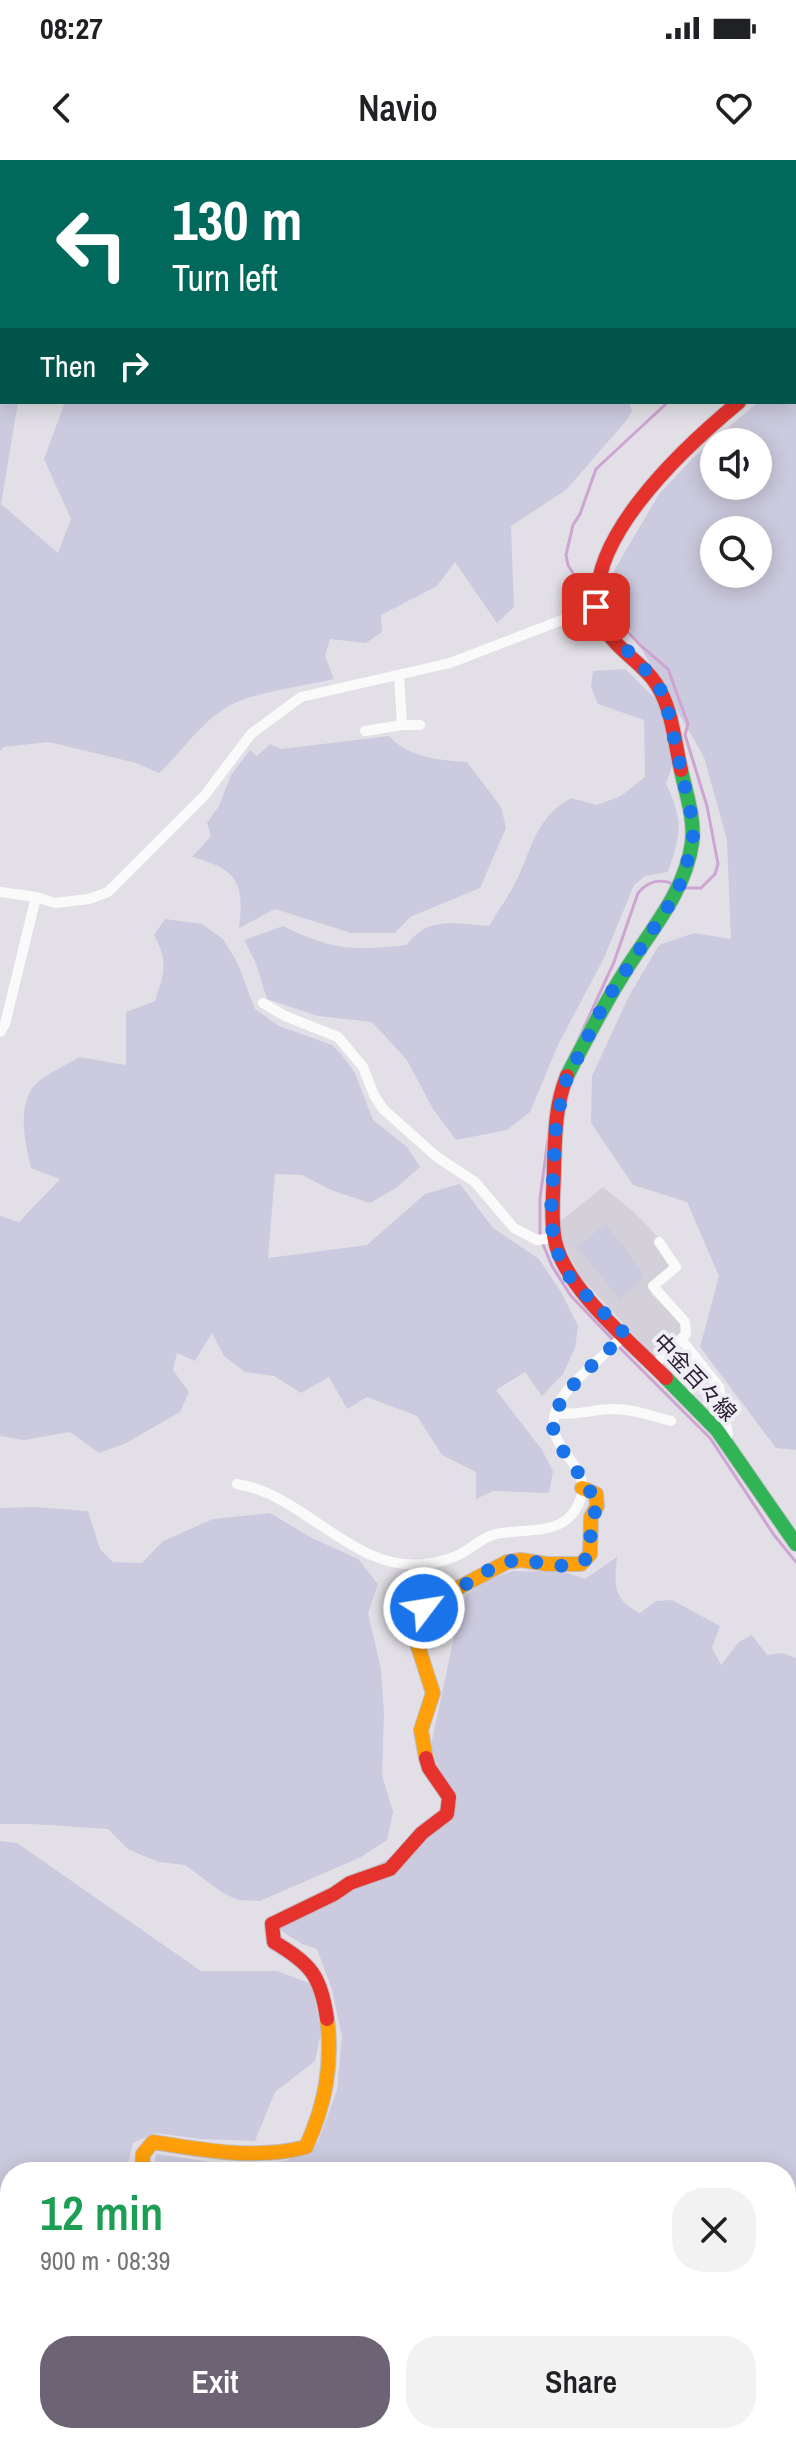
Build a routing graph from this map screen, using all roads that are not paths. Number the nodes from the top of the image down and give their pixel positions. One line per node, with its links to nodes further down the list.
1 (736, 404): 2 (main road)
2 (596, 607): 3 (street); 11 (main road, 中金百々線)
3 (399, 676): 4 (street); 8 (street)
4 (402, 725): 5 (street); 6 (street)
5 (420, 725)
6 (365, 731)
7 (0, 892): 8 (street)
8 (36, 897): 10 (street)
9 (263, 1003): 11 (street)
10 (0, 1032)
11 (551, 1238): 13 (main road, 中金百々線)
12 (659, 1242): 14 (street)
13 (623, 1336): 15 (main road, 中金百々線); 16 (street)
14 (681, 1339): 15 (street); 18 (street)
15 (654, 1365): 18 (main road, 中金百々線)
16 (555, 1413): 17 (street); 20 (street)
17 (671, 1421)
18 (724, 1439): 21 (main road, 中金百々線)
19 (237, 1484): 20 (street)
20 (582, 1488): 22 (main road)
21 (796, 1544)
22 (143, 2162)

